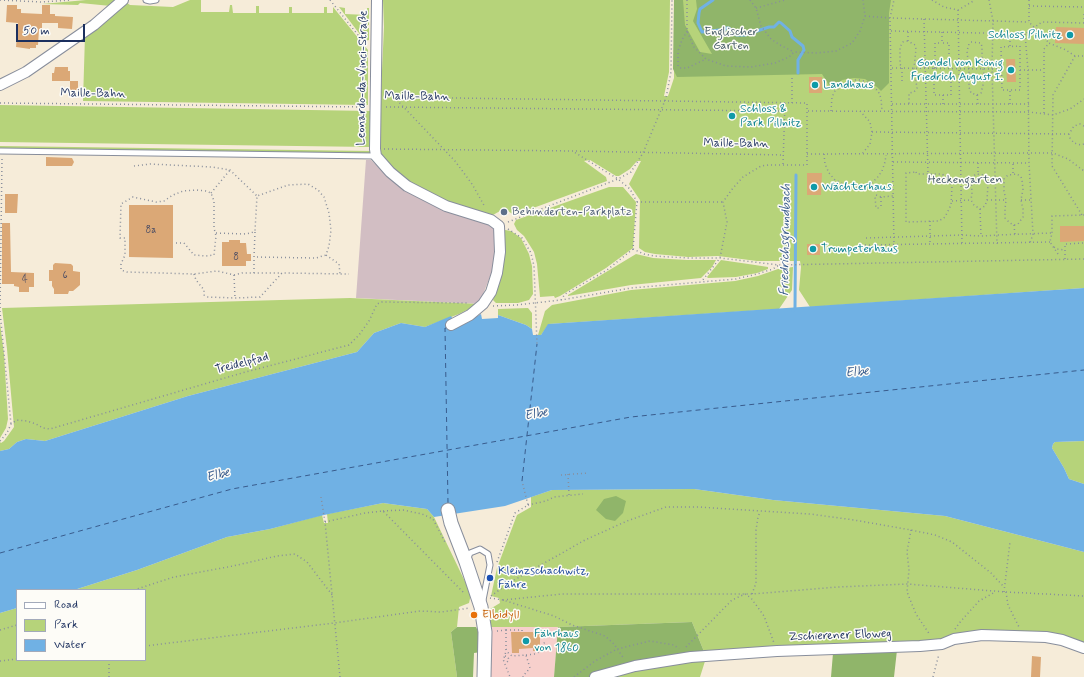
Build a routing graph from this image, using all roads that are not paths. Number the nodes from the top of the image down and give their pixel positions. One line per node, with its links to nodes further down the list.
1 (123, 0): 5 (street)
2 (146, 0): 3 (lane)
3 (156, 0)
4 (378, 0): 7 (street, Leonardo-da-Vinci-Straße)
5 (0, 85)
6 (1, 151): 7 (lane)
7 (375, 153): 8 (street, Leonardo-da-Vinci-Straße)
8 (451, 325)
9 (448, 510): 10 (street)
10 (466, 562): 11 (street); 11 (lane)
11 (480, 604): 13 (street)
12 (1084, 648): 14 (street, Zschierener Elbweg)
13 (484, 677)
14 (595, 677)

